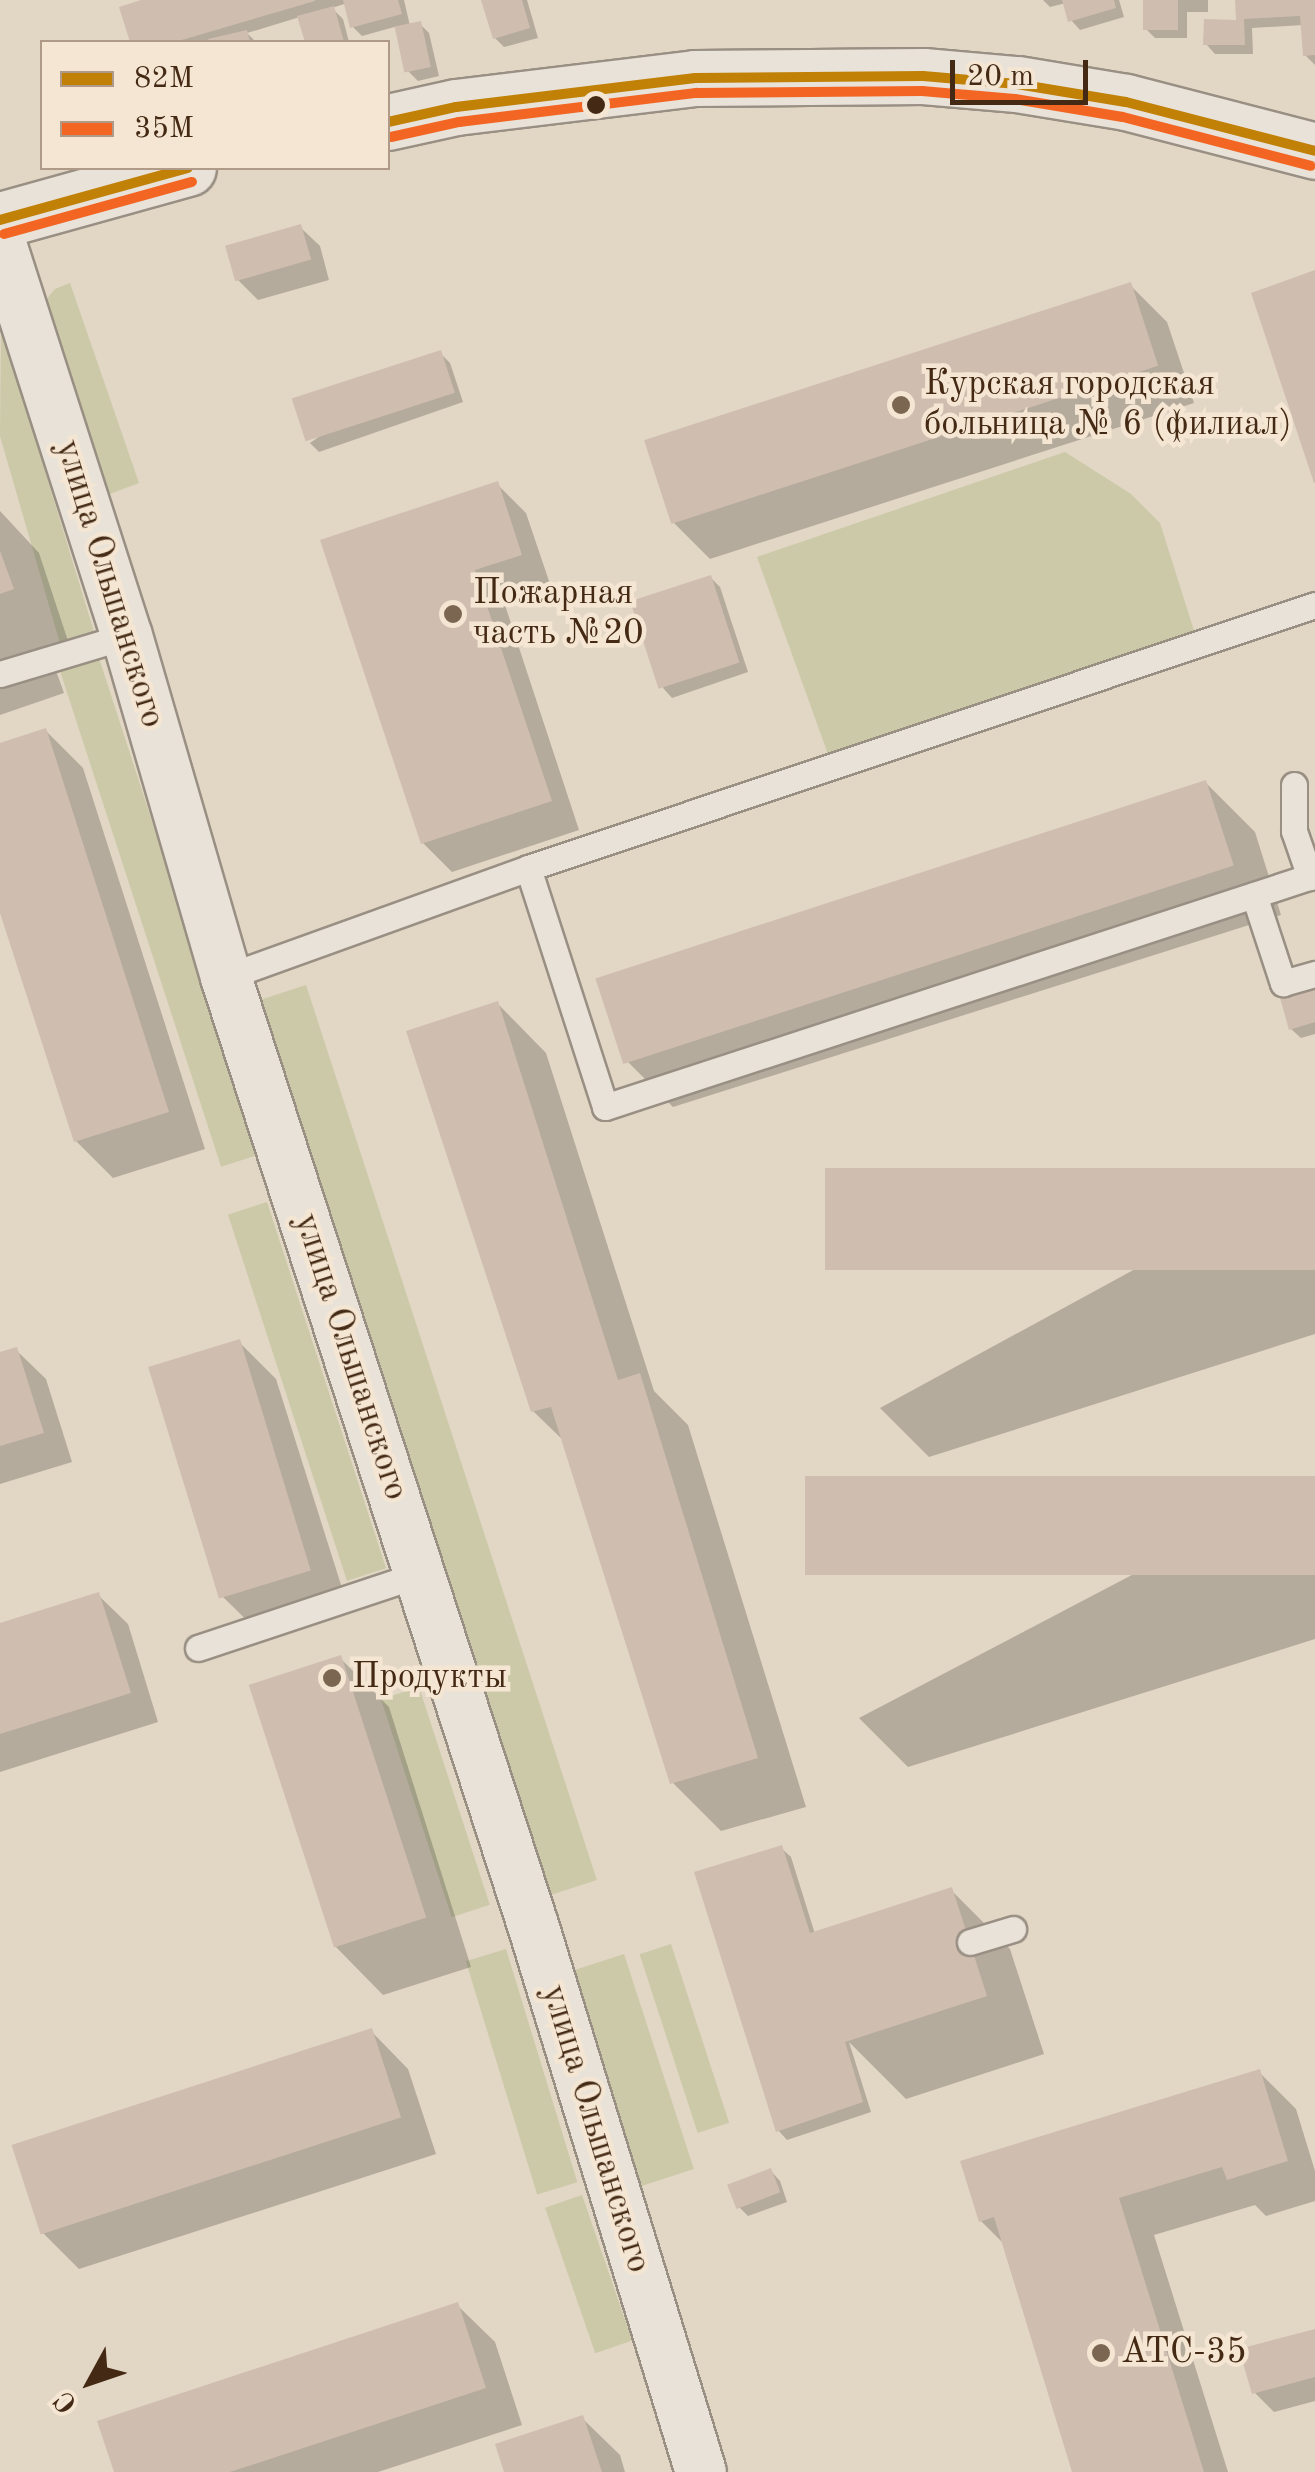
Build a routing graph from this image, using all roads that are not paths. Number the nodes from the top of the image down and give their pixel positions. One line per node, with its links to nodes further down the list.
1 (390, 122): 2 (street)
2 (1315, 150)
3 (181, 170): 4 (street)
4 (0, 220)
5 (0, 241): 7 (street, улица Ольшанского)
6 (1315, 605): 10 (lane)
7 (127, 636): 8 (lane); 14 (street, улица Ольшанского)
8 (0, 674)
9 (1294, 785): 11 (lane)
10 (528, 868): 12 (lane); 14 (lane)
11 (1312, 876): 12 (lane)
12 (1254, 895): 13 (lane)
13 (1315, 974)
14 (226, 977): 15 (street, улица Ольшанского)
15 (420, 1574): 16 (lane); 19 (street, улица Ольшанского)
16 (198, 1648)
17 (1013, 1929): 18 (lane)
18 (970, 1942)
19 (701, 2472)

